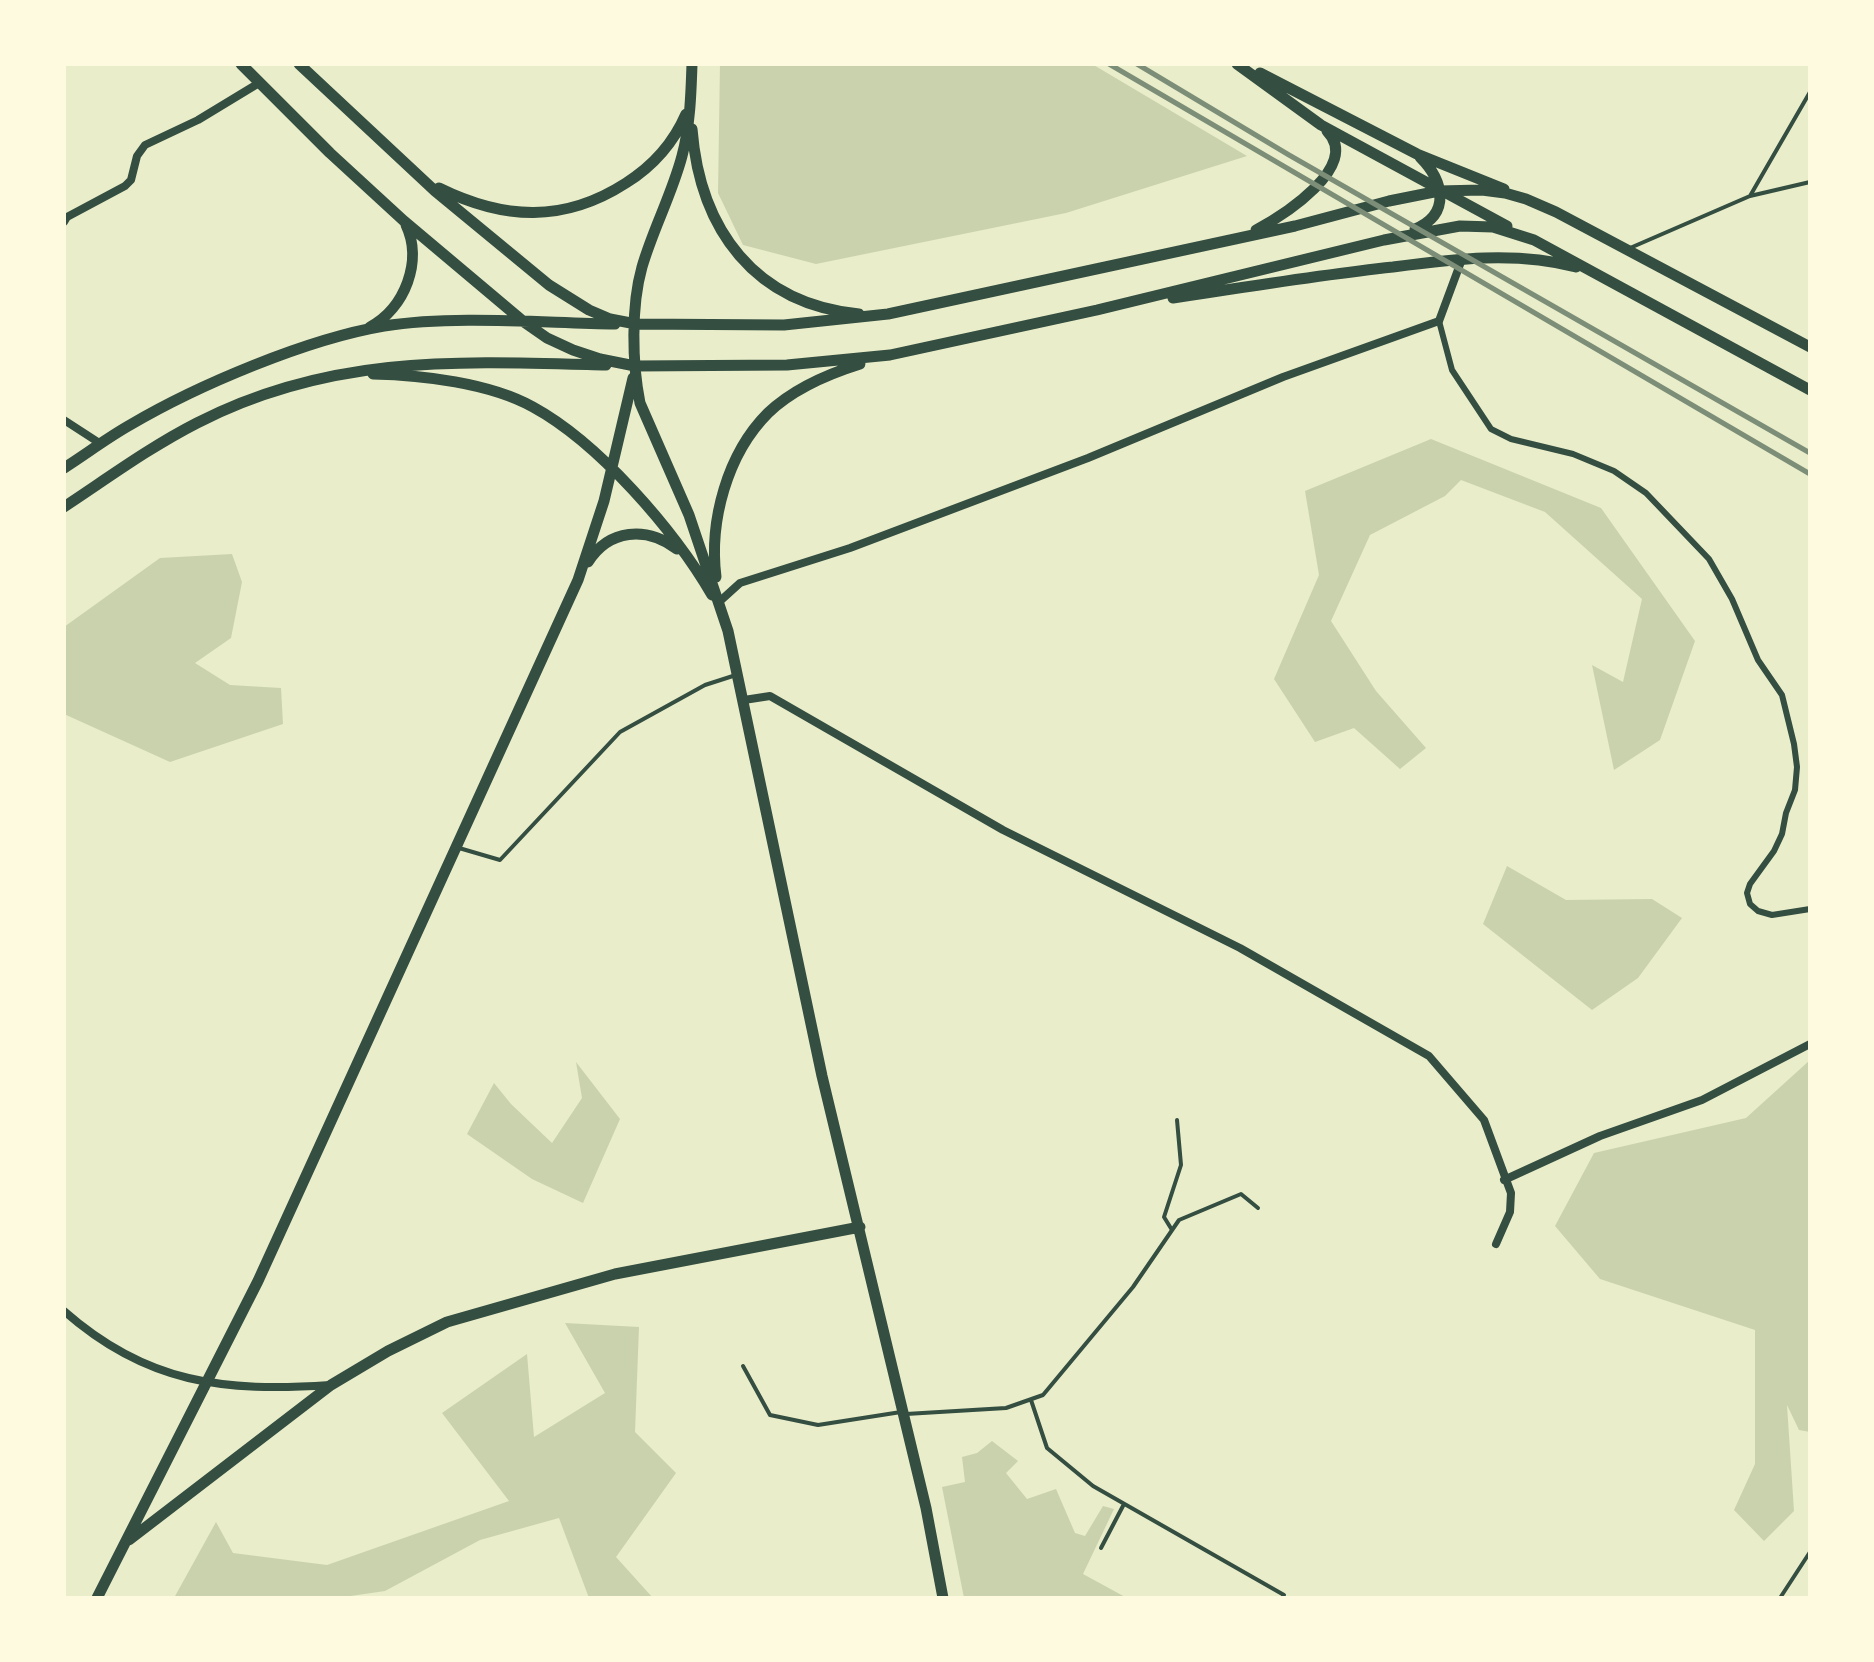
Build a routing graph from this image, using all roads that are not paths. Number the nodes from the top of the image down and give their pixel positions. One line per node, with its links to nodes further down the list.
1 (241, 64): 5 (main road)
2 (299, 64): 10 (main road)
3 (692, 64): 7 (main road)
4 (1239, 64): 8 (main road); 9 (main road)
5 (259, 83): 15 (main road); 16 (street)
6 (1810, 92): 13 (lane)
7 (691, 99): 10 (main road); 24 (main road); 27 (main road)
8 (1321, 125): 12 (main road); 17 (main road)
9 (1417, 154): 12 (main road); 14 (main road)
10 (417, 175): 27 (main road)
11 (1810, 182): 13 (lane)
12 (1439, 191): 14 (main road); 17 (main road); 18 (main road); 19 (main road)
13 (1750, 196): 20 (lane)
14 (1526, 199): 20 (main road)
15 (404, 221): 26 (main road); 28 (main road)
16 (64, 222)
17 (1246, 236): 24 (main road)
18 (1384, 240): 19 (main road); 23 (main road)
19 (1534, 240): 22 (main road)
20 (1627, 249): 29 (main road)
21 (1462, 259): 22 (main road); 23 (main road); 25 (street)
22 (1607, 279): 33 (main road)
23 (1097, 310): 30 (main road)
24 (888, 314): 27 (main road)
25 (1439, 321): 41 (street); 46 (street)
26 (524, 322): 27 (main road); 28 (main road); 31 (main road)
27 (636, 324): 31 (main road)
28 (361, 332): 35 (main road)
29 (1810, 347)
30 (890, 355): 31 (main road); 41 (main road)
31 (635, 366): 32 (main road); 37 (main road); 41 (main road)
32 (328, 375): 37 (main road); 38 (main road)
33 (1810, 390)
34 (64, 420): 35 (street)
35 (101, 444): 36 (main road)
36 (64, 468)
37 (612, 471): 39 (main road); 40 (main road)
38 (64, 507)
39 (690, 560): 40 (main road); 42 (main road)
40 (578, 580): 45 (main road)
41 (719, 602): 42 (main road)
42 (728, 631): 43 (main road)
43 (738, 674): 44 (main road); 45 (lane)
44 (744, 700): 49 (street); 51 (main road)
45 (457, 848): 56 (main road)
46 (1810, 909)
47 (1810, 1044): 49 (street)
48 (1177, 1120): 52 (lane)
49 (1504, 1180): 53 (street)
50 (1258, 1208): 52 (lane)
51 (860, 1227): 57 (main road); 59 (main road)
52 (1172, 1230): 58 (lane)
53 (1496, 1244)
54 (64, 1311): 56 (street)
55 (743, 1366): 59 (lane)
56 (206, 1383): 57 (street); 61 (main road)
57 (331, 1385): 61 (main road)
58 (1031, 1400): 59 (lane); 60 (lane)
59 (904, 1413): 65 (main road)
60 (1124, 1504): 62 (lane); 66 (lane)
61 (125, 1544): 64 (main road)
62 (1101, 1548)
63 (1810, 1552): 67 (lane)
64 (97, 1598)
65 (943, 1598)
66 (1282, 1598)
67 (1780, 1598)

